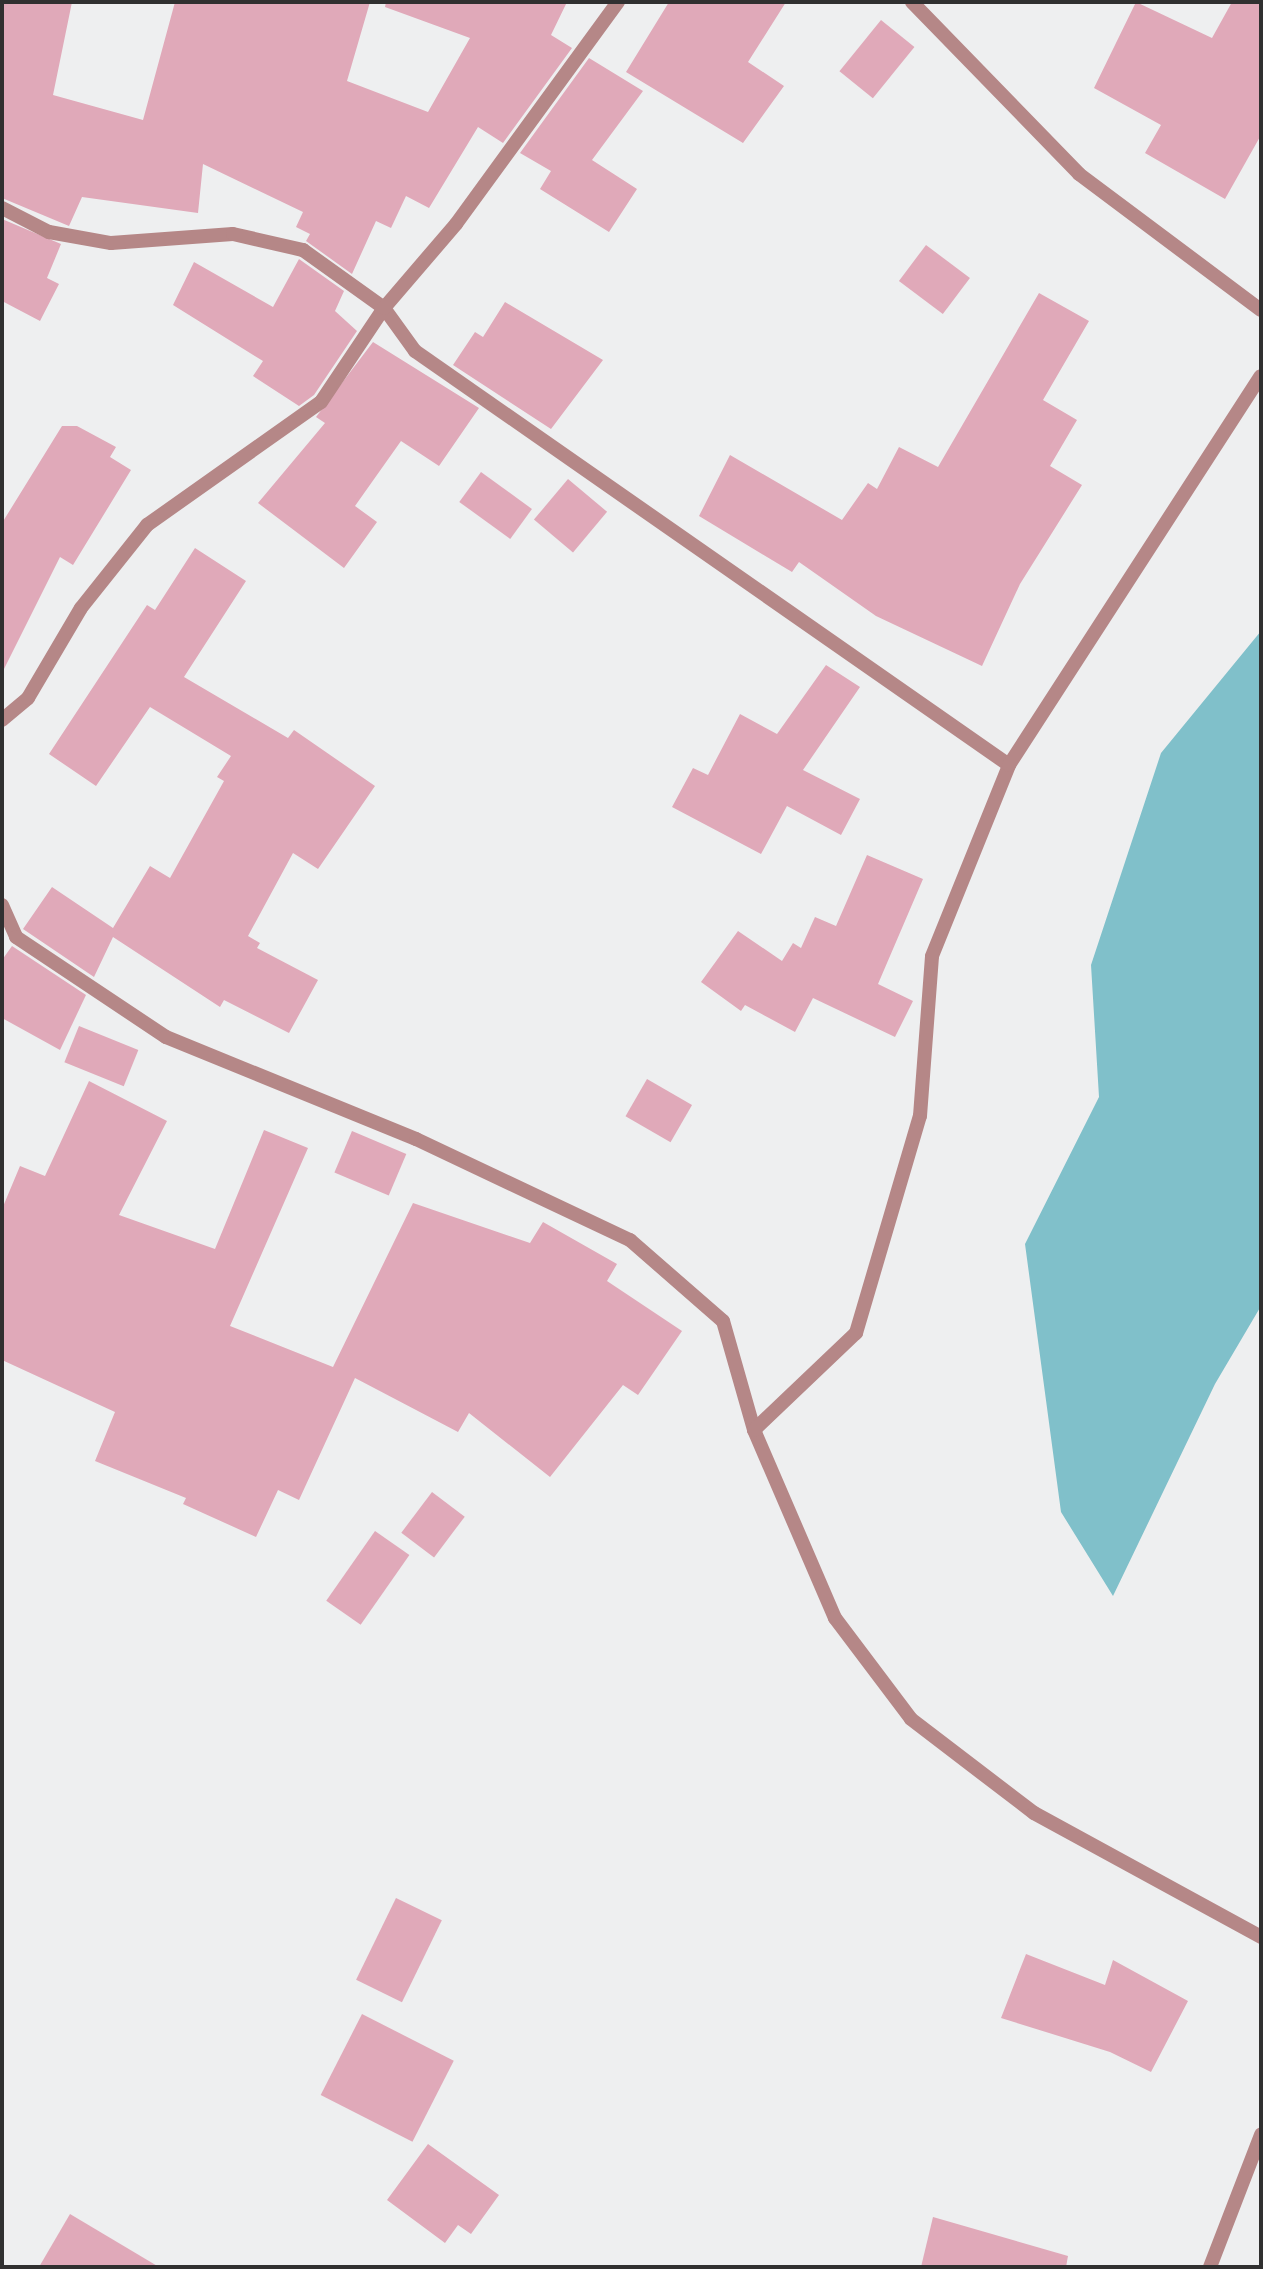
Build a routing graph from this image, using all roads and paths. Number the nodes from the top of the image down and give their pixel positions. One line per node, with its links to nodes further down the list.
1 (618, 2): 4 (street)
2 (912, 2): 5 (street)
3 (2, 208): 4 (street)
4 (384, 308): 7 (street); 8 (street)
5 (1261, 310)
6 (1261, 376): 8 (street)
7 (2, 720)
8 (1009, 765): 10 (street)
9 (2, 905): 10 (street)
10 (754, 1430): 11 (street)
11 (1261, 1937)
12 (1261, 2135): 13 (street)
13 (1210, 2267)

